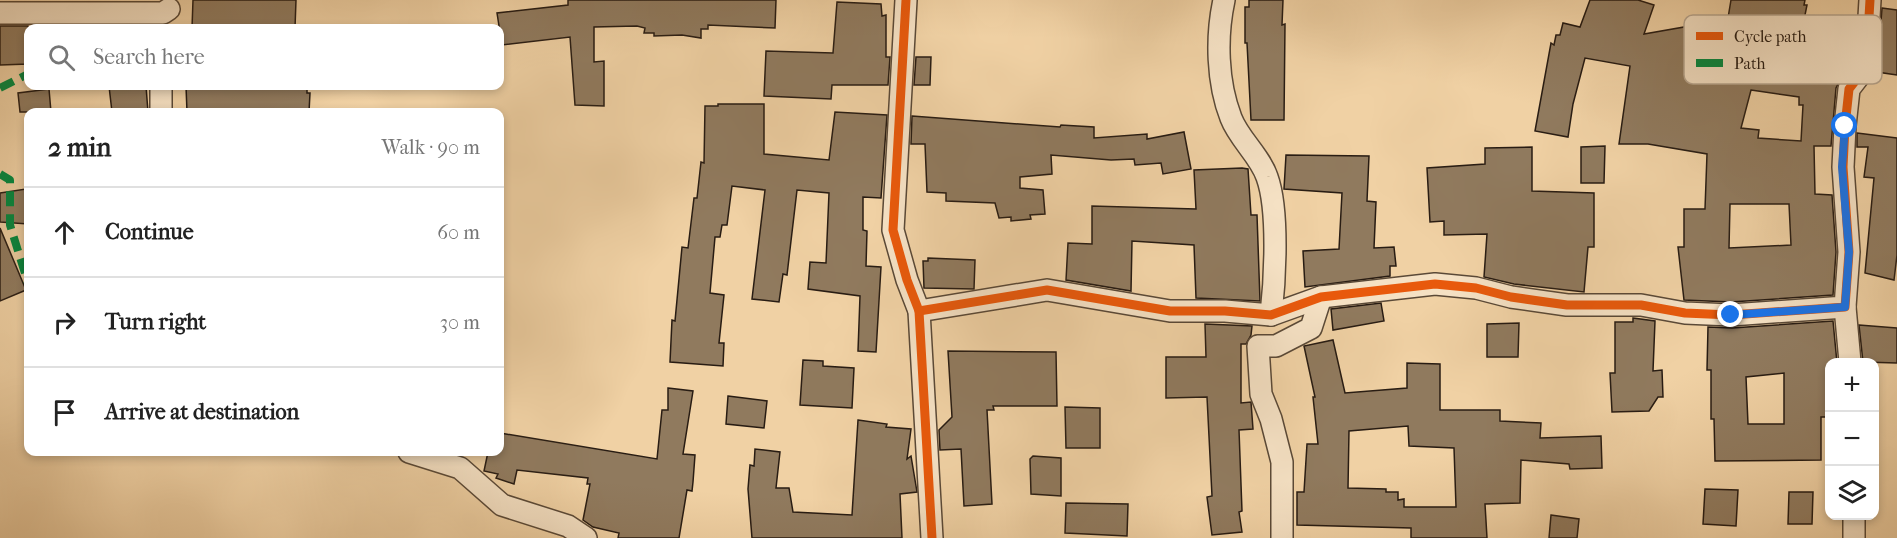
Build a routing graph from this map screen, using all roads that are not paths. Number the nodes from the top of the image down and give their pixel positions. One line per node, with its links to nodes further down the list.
1 (906, 0): 12 (street)
2 (1224, 0): 13 (street)
3 (1870, 0): 6 (street)
4 (168, 12): 5 (street)
5 (0, 13)
6 (1869, 15)
7 (1853, 84): 11 (street)
8 (161, 90): 9 (street)
9 (161, 108)
10 (1321, 297): 11 (street); 13 (street); 19 (street)
11 (1845, 307): 14 (street)
12 (919, 311): 13 (street); 18 (street)
13 (1271, 315)
14 (1850, 358)
15 (422, 456): 17 (street)
16 (1854, 520): 20 (street)
17 (586, 538)
18 (932, 538)
19 (1282, 538)
20 (1854, 538)

